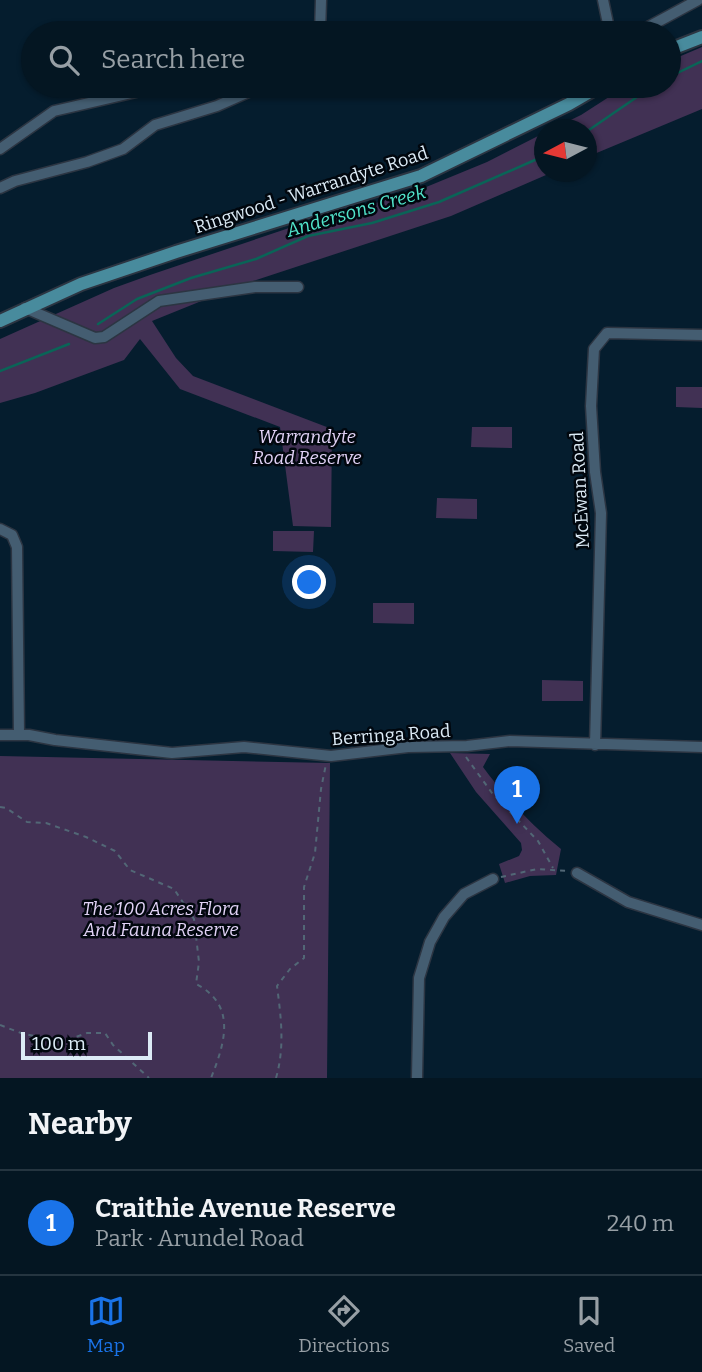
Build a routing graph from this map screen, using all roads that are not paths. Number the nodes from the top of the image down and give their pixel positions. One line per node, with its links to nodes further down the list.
1 (321, 0): 4 (street)
2 (603, 0): 5 (street)
3 (698, 0): 6 (street)
4 (320, 21)
5 (607, 21)
6 (659, 21)
7 (702, 37): 8 (main road)
8 (681, 45)
9 (110, 98): 12 (street)
10 (235, 98): 13 (street)
11 (579, 98): 15 (main road, Ringwood - Warrandyte Road)
12 (0, 149)
13 (0, 188)
14 (298, 287): 15 (street)
15 (25, 308): 16 (main road, Ringwood - Warrandyte Road)
16 (0, 321)
17 (702, 335): 21 (street, McEwan Road)
18 (0, 529): 20 (street)
19 (0, 735): 20 (street, Berringa Road)
20 (19, 735): 21 (street, Berringa Road)
21 (596, 745): 22 (street, Berringa Road)
22 (702, 747)
23 (577, 873): 25 (street)
24 (493, 879): 26 (street)
25 (702, 925)
26 (417, 1078)

